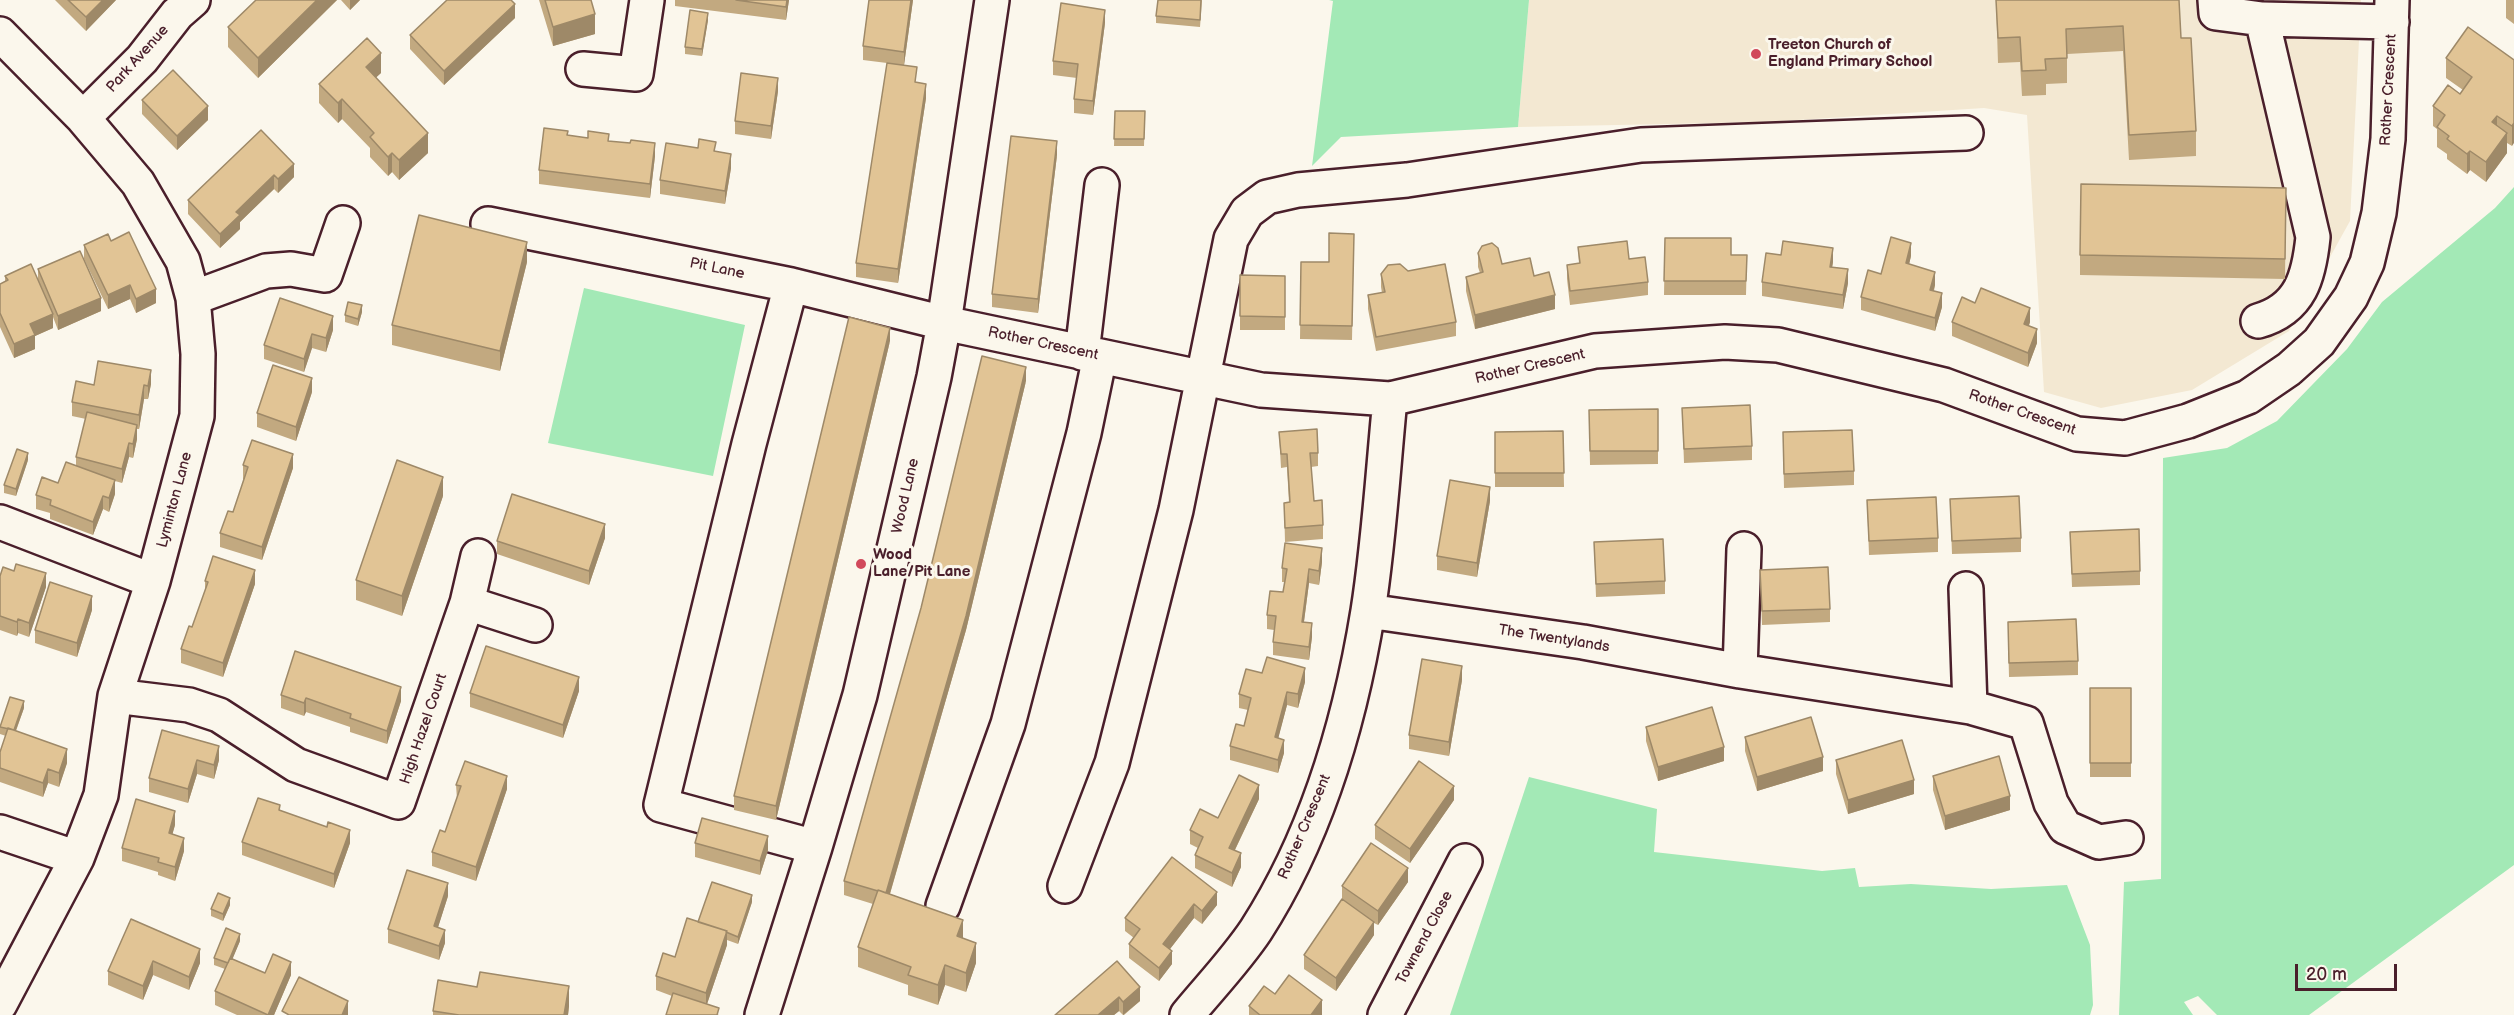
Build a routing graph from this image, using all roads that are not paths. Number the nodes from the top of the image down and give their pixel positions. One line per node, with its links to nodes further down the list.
1 (193, 0): 9 (street, Park Avenue)
2 (648, 0): 8 (street)
3 (992, 0): 17 (street, Wood Lane)
4 (2215, 0): 6 (street)
5 (2392, 11): 6 (street); 20 (street, Rother Crescent)
6 (2262, 19): 16 (street)
7 (0, 34): 9 (street, Lyminton Lane)
8 (583, 69)
9 (83, 118): 15 (street, Lyminton Lane)
10 (1966, 133): 19 (street)
11 (1102, 184): 18 (street)
12 (343, 223): 15 (street)
13 (488, 224): 14 (street, Pit Lane)
14 (791, 285): 17 (street, Pit Lane); 34 (street)
15 (193, 298): 24 (street, Lyminton Lane)
16 (2258, 321)
17 (944, 323): 18 (street, Rother Crescent); 34 (street, Wood Lane)
18 (1091, 354): 19 (street, Rother Crescent); 38 (street)
19 (1202, 379): 20 (street, Rother Crescent); 37 (street)
20 (1390, 399): 27 (street, Rother Crescent)
21 (0, 522): 24 (street)
22 (1744, 549): 29 (street)
23 (478, 556): 26 (street, High Hazel Court)
24 (153, 581): 30 (street, Lyminton Lane)
25 (1966, 589): 31 (street)
26 (467, 603): 28 (street); 30 (street, High Hazel Court)
27 (1368, 611): 29 (street, The Twentylands); 41 (street, Rother Crescent)
28 (535, 625)
29 (1740, 671): 31 (street, The Twentylands)
30 (115, 696): 35 (street, Lyminton Lane)
31 (1971, 707): 33 (street, The Twentylands)
32 (0, 832): 35 (street)
33 (2126, 838)
34 (816, 847): 40 (street, Wood Lane)
35 (77, 858): 39 (street, Lyminton Lane)
36 (1465, 861): 42 (street, Townend Close)
37 (1065, 886)
38 (943, 906)
39 (0, 1004)
40 (762, 1015)
41 (1187, 1015)
42 (1385, 1015)

